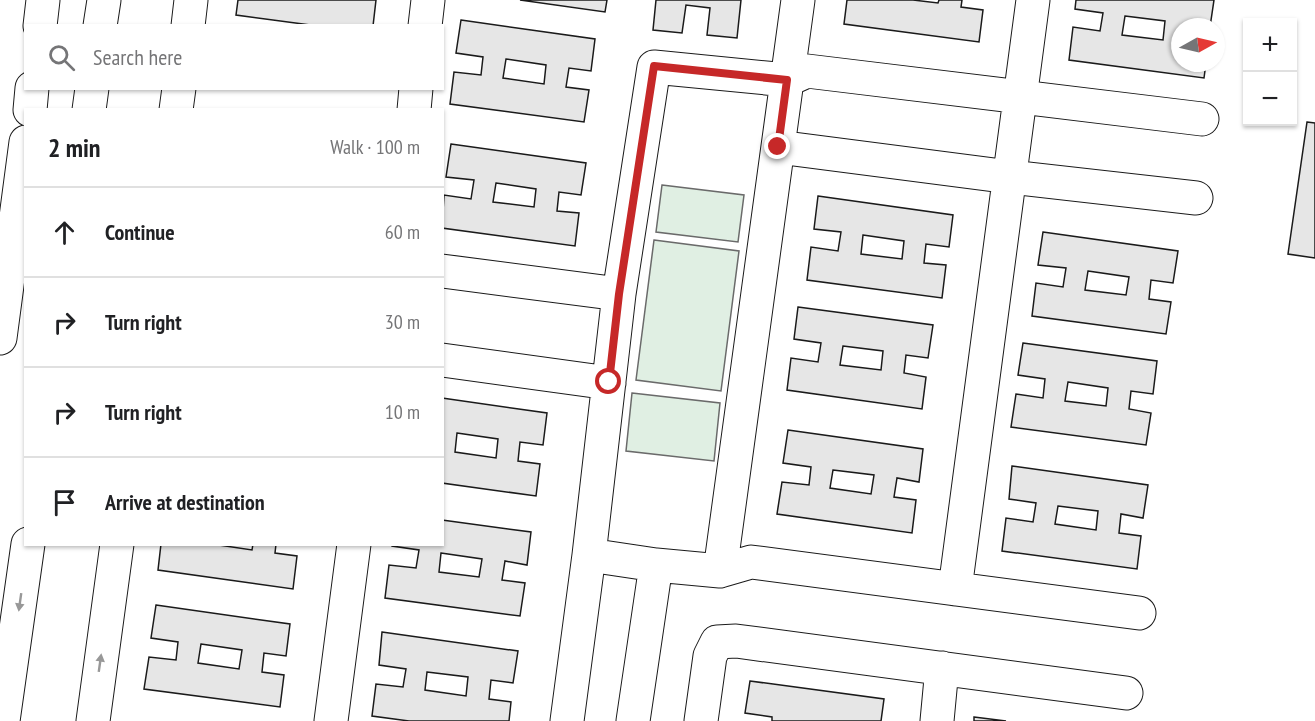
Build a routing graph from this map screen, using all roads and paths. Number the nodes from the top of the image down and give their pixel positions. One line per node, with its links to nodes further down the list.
1 (44, 0): 7 (street)
2 (104, 0): 8 (street)
3 (191, 0): 9 (street)
4 (428, 0): 10 (street)
5 (798, 0): 11 (street)
6 (1033, 0): 16 (street)
7 (40, 24)
8 (100, 24)
9 (188, 24)
10 (425, 24)
11 (787, 80): 16 (street); 22 (street); 29 (street)
12 (32, 90): 17 (street)
13 (92, 90): 18 (street)
14 (179, 90): 19 (street)
15 (416, 90): 20 (street)
16 (1021, 98): 21 (street); 23 (street)
17 (30, 108)
18 (89, 108)
19 (176, 108)
20 (414, 108)
21 (1202, 119)
22 (778, 147): 23 (street); 38 (street)
23 (1010, 177): 25 (street); 39 (street)
24 (23, 185): 26 (street)
25 (1196, 198)
26 (8, 220): 28 (street)
27 (444, 271): 29 (street)
28 (3, 292): 30 (street)
29 (619, 294): 32 (street)
30 (0, 338)
31 (444, 360): 32 (street)
32 (609, 382): 36 (street)
33 (28, 546): 43 (street, one-way to 43)
34 (117, 546): 44 (street, one-way to 34)
35 (354, 546): 45 (street)
36 (589, 555): 37 (street); 46 (street)
37 (656, 565): 38 (street); 47 (street)
38 (720, 571): 39 (street)
39 (955, 589): 40 (street)
40 (1138, 613)
41 (942, 668): 42 (street); 48 (street); 49 (street)
42 (1126, 693)
43 (3, 721)
44 (93, 721)
45 (331, 721)
46 (567, 721)
47 (633, 721)
48 (701, 721)
49 (937, 721)

